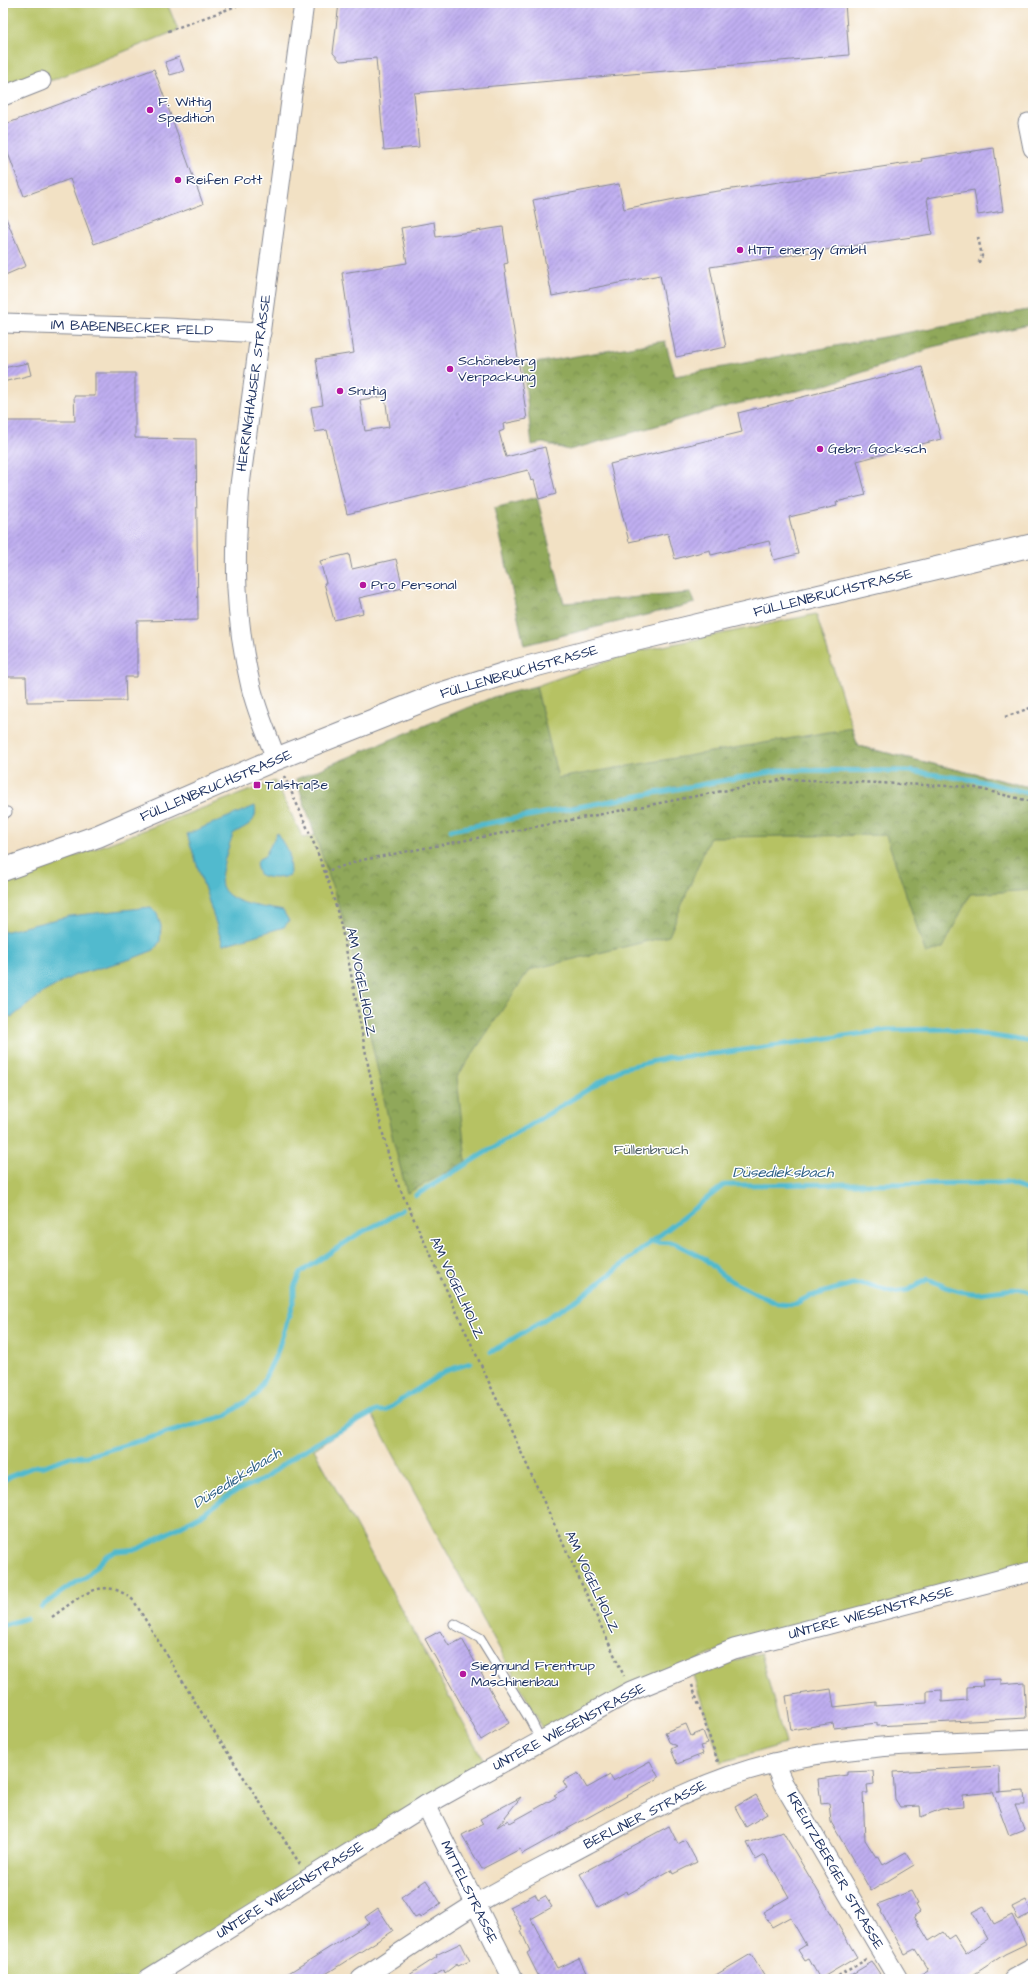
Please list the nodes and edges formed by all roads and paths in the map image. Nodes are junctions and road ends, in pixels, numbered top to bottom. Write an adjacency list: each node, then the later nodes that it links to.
1 (245, 3): 3 (path)
2 (304, 3): 11 (street, HERRINGHAUSER STRASSE)
3 (168, 31)
4 (41, 81): 5 (street)
5 (3, 96)
6 (1028, 123): 7 (street)
7 (1033, 148)
8 (978, 237): 9 (path)
9 (978, 264)
10 (3, 323): 11 (street, IM BABENBECKER FELD)
11 (261, 333): 15 (street, HERRINGHAUSER STRASSE)
12 (1033, 545): 15 (street, FÜLLENBRUCHSTRASSE)
13 (1033, 707): 14 (path)
14 (1005, 717)
15 (276, 759): 17 (street, FÜLLENBRUCHSTRASSE); 18 (path, AM VOGELHOLZ)
16 (1033, 802): 18 (path)
17 (3, 870)
18 (324, 872): 23 (path, AM VOGELHOLZ)
19 (1033, 1571): 22 (street, UNTERE WIESENSTRASSE)
20 (52, 1617): 29 (path)
21 (454, 1624): 25 (lane)
22 (686, 1668): 23 (street, UNTERE WIESENSTRASSE); 27 (path)
23 (631, 1691): 25 (street, UNTERE WIESENSTRASSE)
24 (1033, 1739): 26 (street, BERLINER STRASSE)
25 (541, 1741): 28 (street, UNTERE WIESENSTRASSE)
26 (774, 1763): 27 (street, BERLINER STRASSE); 31 (street, KREUTZBERGER STRASSE)
27 (724, 1777): 30 (street, BERLINER STRASSE)
28 (426, 1805): 29 (street, UNTERE WIESENSTRASSE); 30 (street, MITTELSTRASSE)
29 (309, 1878): 33 (street, UNTERE WIESENSTRASSE)
30 (475, 1905): 34 (street, BERLINER STRASSE); 35 (street, MITTELSTRASSE)
31 (881, 1950): 36 (path); 37 (street, KREUTZBERGER STRASSE)
32 (1033, 1968): 38 (street)
33 (148, 1979)
34 (361, 1979)
35 (513, 1979)
36 (833, 1979)
37 (898, 1979)
38 (1013, 1979)

